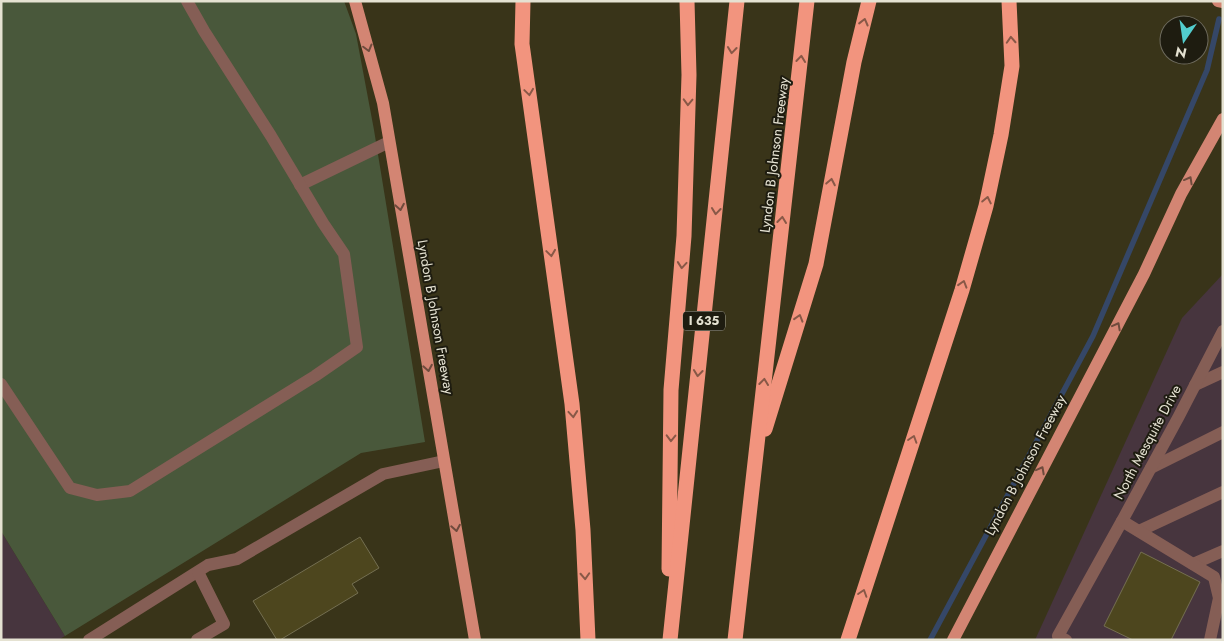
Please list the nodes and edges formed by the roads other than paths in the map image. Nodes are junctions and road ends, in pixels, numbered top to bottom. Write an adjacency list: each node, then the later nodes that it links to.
1 (187, 1): 13 (street)
2 (355, 1): 12 (main road, Lyndon B Johnson Freeway, one-way to 12)
3 (523, 1): 33 (highway, one-way to 33)
4 (687, 1): 34 (highway, one-way to 34)
5 (738, 1): 34 (highway, I 635, one-way to 34)
6 (807, 1): 20 (highway, Lyndon B Johnson Freeway, one-way to 6)
7 (869, 1): 20 (highway, one-way to 7)
8 (1009, 1): 36 (highway, one-way to 8)
9 (1218, 1): 10 (main road)
10 (1223, 2)
11 (1223, 119): 37 (main road, Lyndon B Johnson Freeway, one-way to 11)
12 (389, 142): 13 (street); 19 (main road, Lyndon B Johnson Freeway, one-way to 19)
13 (300, 185): 16 (street)
14 (1223, 331): 17 (street, North Mesquite Drive)
15 (1223, 372): 17 (street)
16 (1, 384)
17 (1195, 385): 21 (street, North Mesquite Drive)
18 (1223, 432): 21 (street)
19 (444, 461): 27 (street); 32 (main road, Lyndon B Johnson Freeway, one-way to 32)
20 (754, 465): 35 (highway, Lyndon B Johnson Freeway)
21 (1151, 468): 23 (street, North Mesquite Drive)
22 (1223, 492): 24 (street)
23 (1122, 521): 24 (street, North Mesquite Drive); 30 (street)
24 (1139, 531): 26 (street, North Mesquite Drive)
25 (1223, 551): 26 (street)
26 (1194, 564): 28 (street, North Mesquite Drive)
27 (198, 572): 29 (street); 31 (street)
28 (1220, 618): 38 (street, North Mesquite Drive)
29 (92, 639)
30 (1062, 639)
31 (197, 640)
32 (475, 640)
33 (588, 640)
34 (669, 640)
35 (735, 640)
36 (848, 640)
37 (953, 640)
38 (1210, 640)

